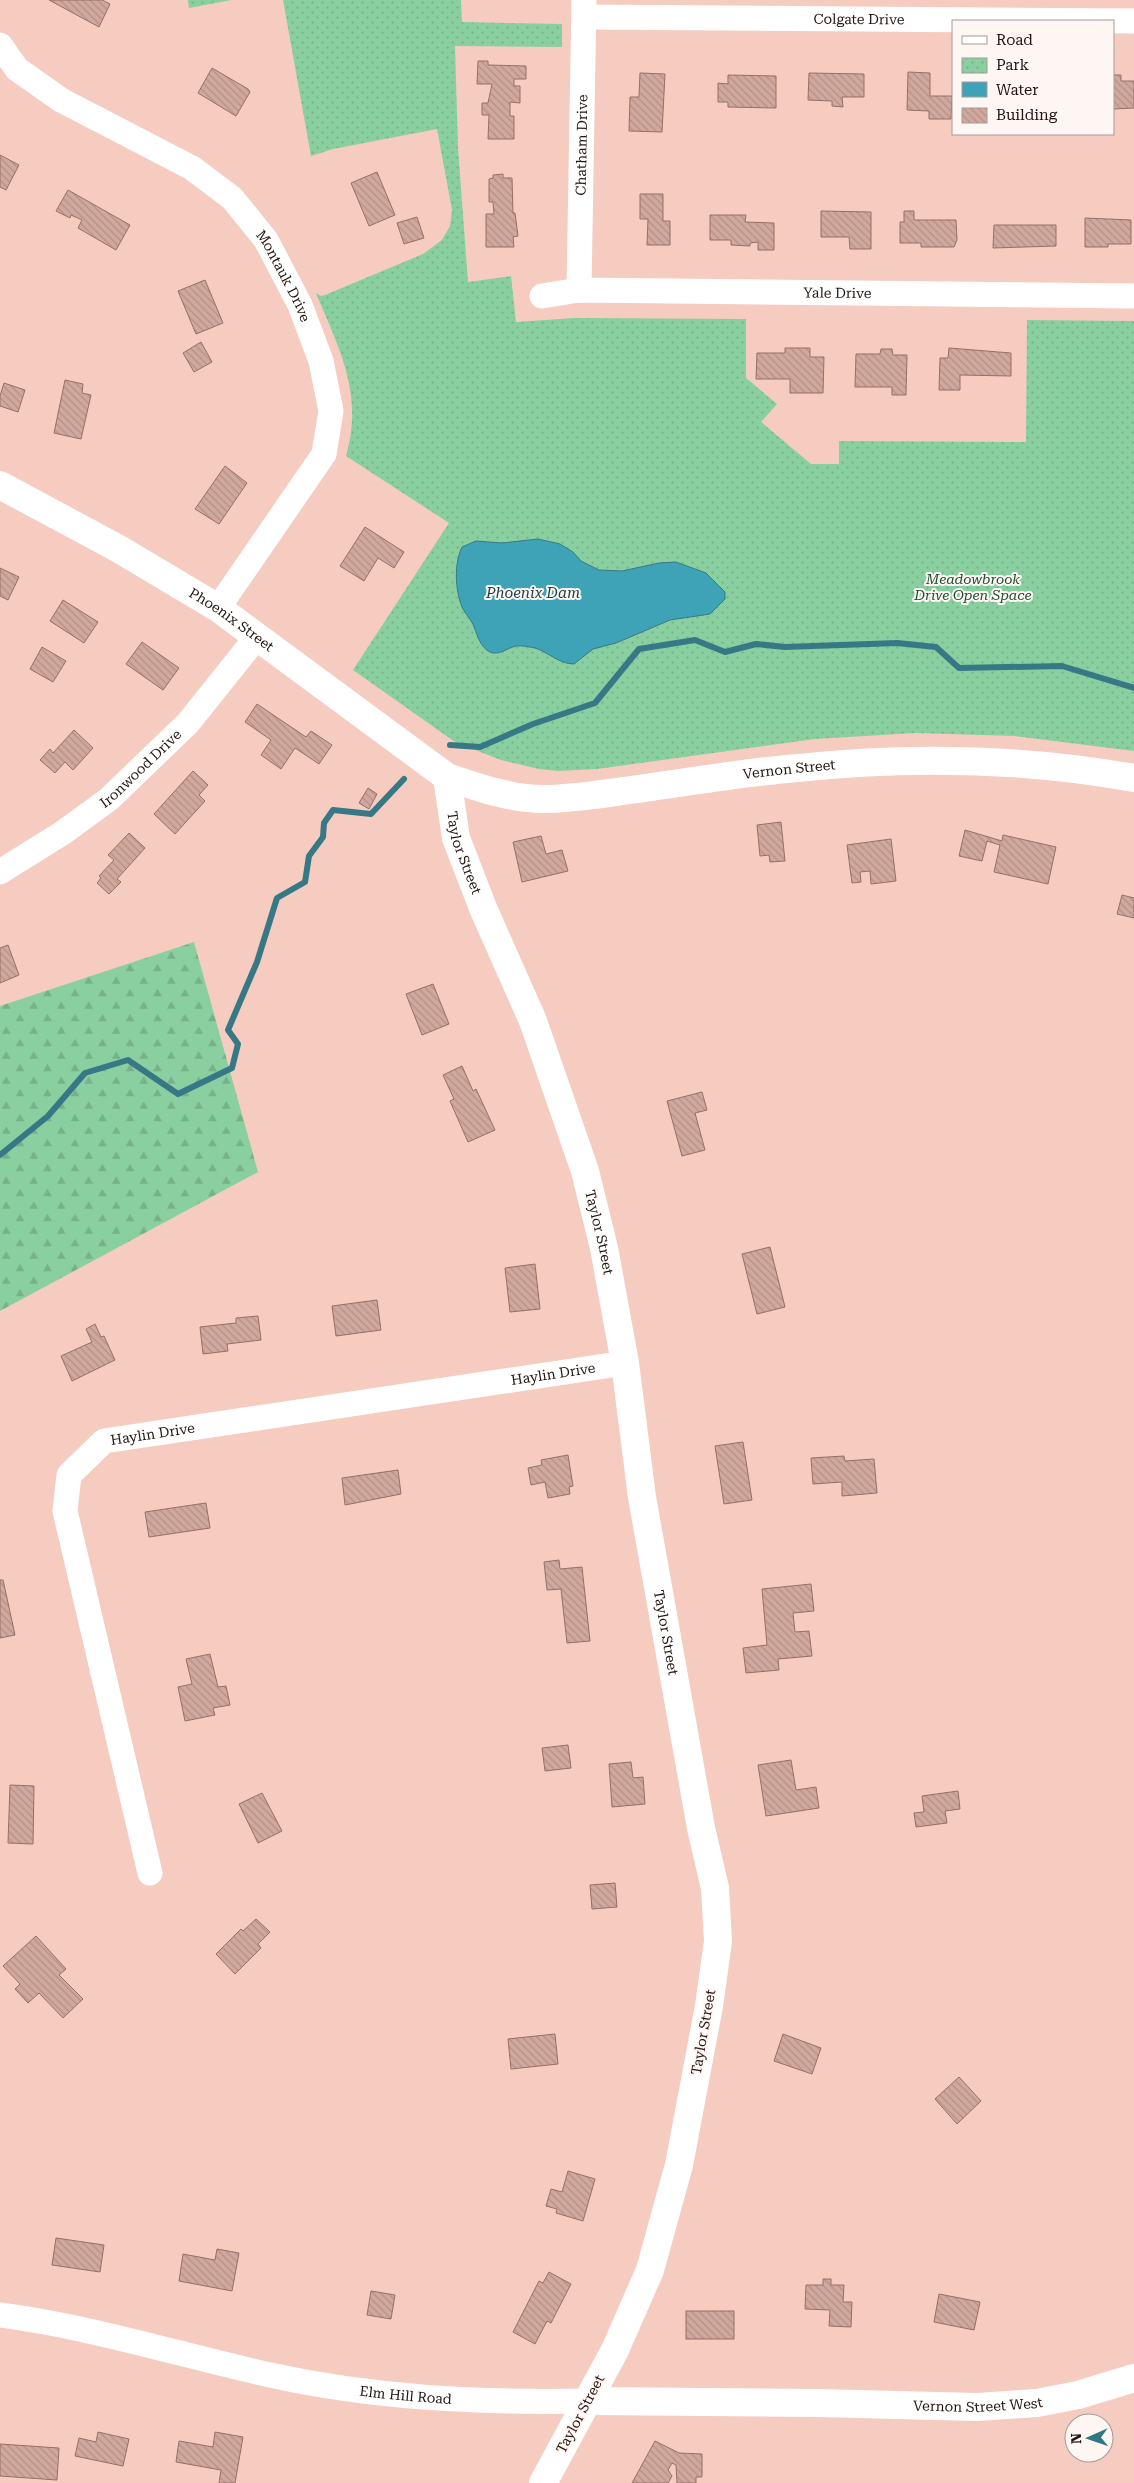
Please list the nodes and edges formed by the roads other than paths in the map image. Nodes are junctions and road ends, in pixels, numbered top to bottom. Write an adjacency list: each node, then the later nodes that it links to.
1 (584, 8): 2 (street, Colgate Drive); 6 (street, Chatham Drive)
2 (1092, 20)
3 (1114, 21): 4 (street, Colgate Drive)
4 (1134, 21)
5 (0, 45): 10 (street, Montauk Drive)
6 (579, 290): 7 (street, Yale Drive); 8 (street, Yale Drive)
7 (542, 296)
8 (1134, 296)
9 (0, 485): 10 (street, Phoenix Street)
10 (218, 608): 11 (street, Phoenix Street)
11 (256, 638): 12 (street, Phoenix Street); 14 (street, Ironwood Drive)
12 (447, 777): 13 (street, Vernon Street); 15 (street, Taylor Street)
13 (1134, 778)
14 (0, 872)
15 (625, 1364): 16 (street, Haylin Drive); 19 (street, Taylor Street)
16 (150, 1873)
17 (0, 2315): 19 (street, Elm Hill Road)
18 (1134, 2378): 20 (street, Vernon Street West)
19 (587, 2401): 20 (street, Elm Hill Road); 21 (street, Taylor Street)
20 (818, 2403)
21 (543, 2483)

